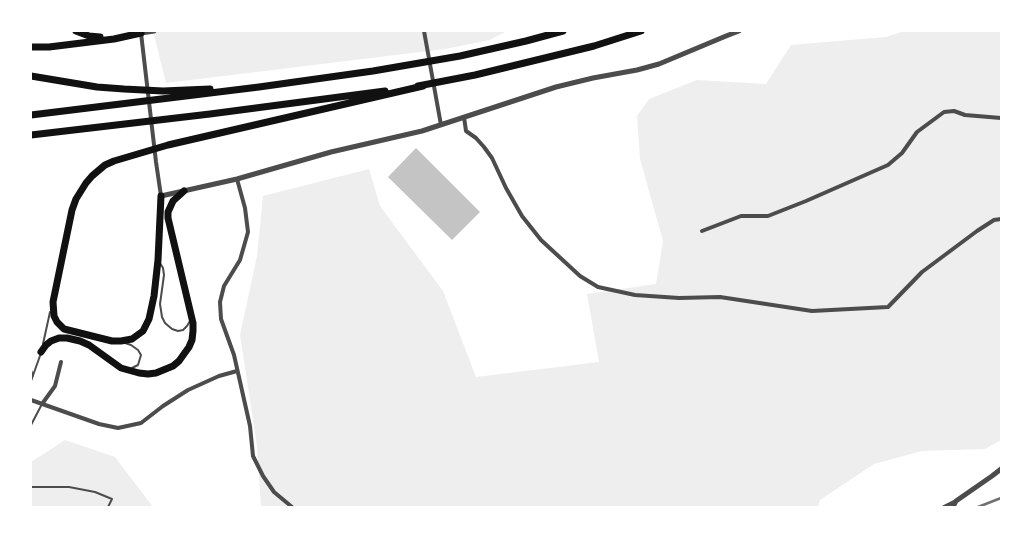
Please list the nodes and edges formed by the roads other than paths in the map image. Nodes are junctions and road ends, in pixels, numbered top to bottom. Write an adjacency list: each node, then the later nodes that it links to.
1 (76, 31): 7 (highway)
2 (154, 31): 7 (street)
3 (424, 31): 17 (street)
4 (563, 31): 13 (highway)
5 (641, 31): 12 (highway)
6 (739, 31): 15 (street)
7 (141, 32): 10 (highway); 21 (street)
8 (31, 43): 10 (lane)
9 (31, 47): 10 (highway)
10 (40, 48)
11 (31, 76): 13 (highway)
12 (423, 86): 18 (highway); 25 (highway)
13 (259, 87): 14 (highway)
14 (31, 115)
15 (464, 117): 17 (street); 22 (street)
16 (1001, 118): 23 (street)
17 (441, 125): 19 (street)
18 (31, 135)
19 (237, 179): 20 (street); 32 (street)
20 (184, 191): 21 (street); 26 (highway)
21 (161, 196): 24 (highway)
22 (1001, 219)
23 (702, 231)
24 (158, 260): 26 (lane); 27 (highway)
25 (53, 302): 27 (highway); 28 (lane)
26 (191, 316): 30 (highway)
27 (121, 341): 30 (lane)
28 (41, 352): 30 (highway); 33 (lane)
29 (61, 362): 35 (street)
30 (122, 368)
31 (31, 370): 33 (lane)
32 (237, 371): 35 (street); 41 (street)
33 (31, 381)
34 (31, 400): 35 (street)
35 (42, 404): 36 (lane)
36 (31, 425)
37 (1001, 469): 39 (street)
38 (31, 487): 40 (lane)
39 (954, 504): 42 (street)
40 (108, 507)
41 (292, 507)
42 (944, 507)

